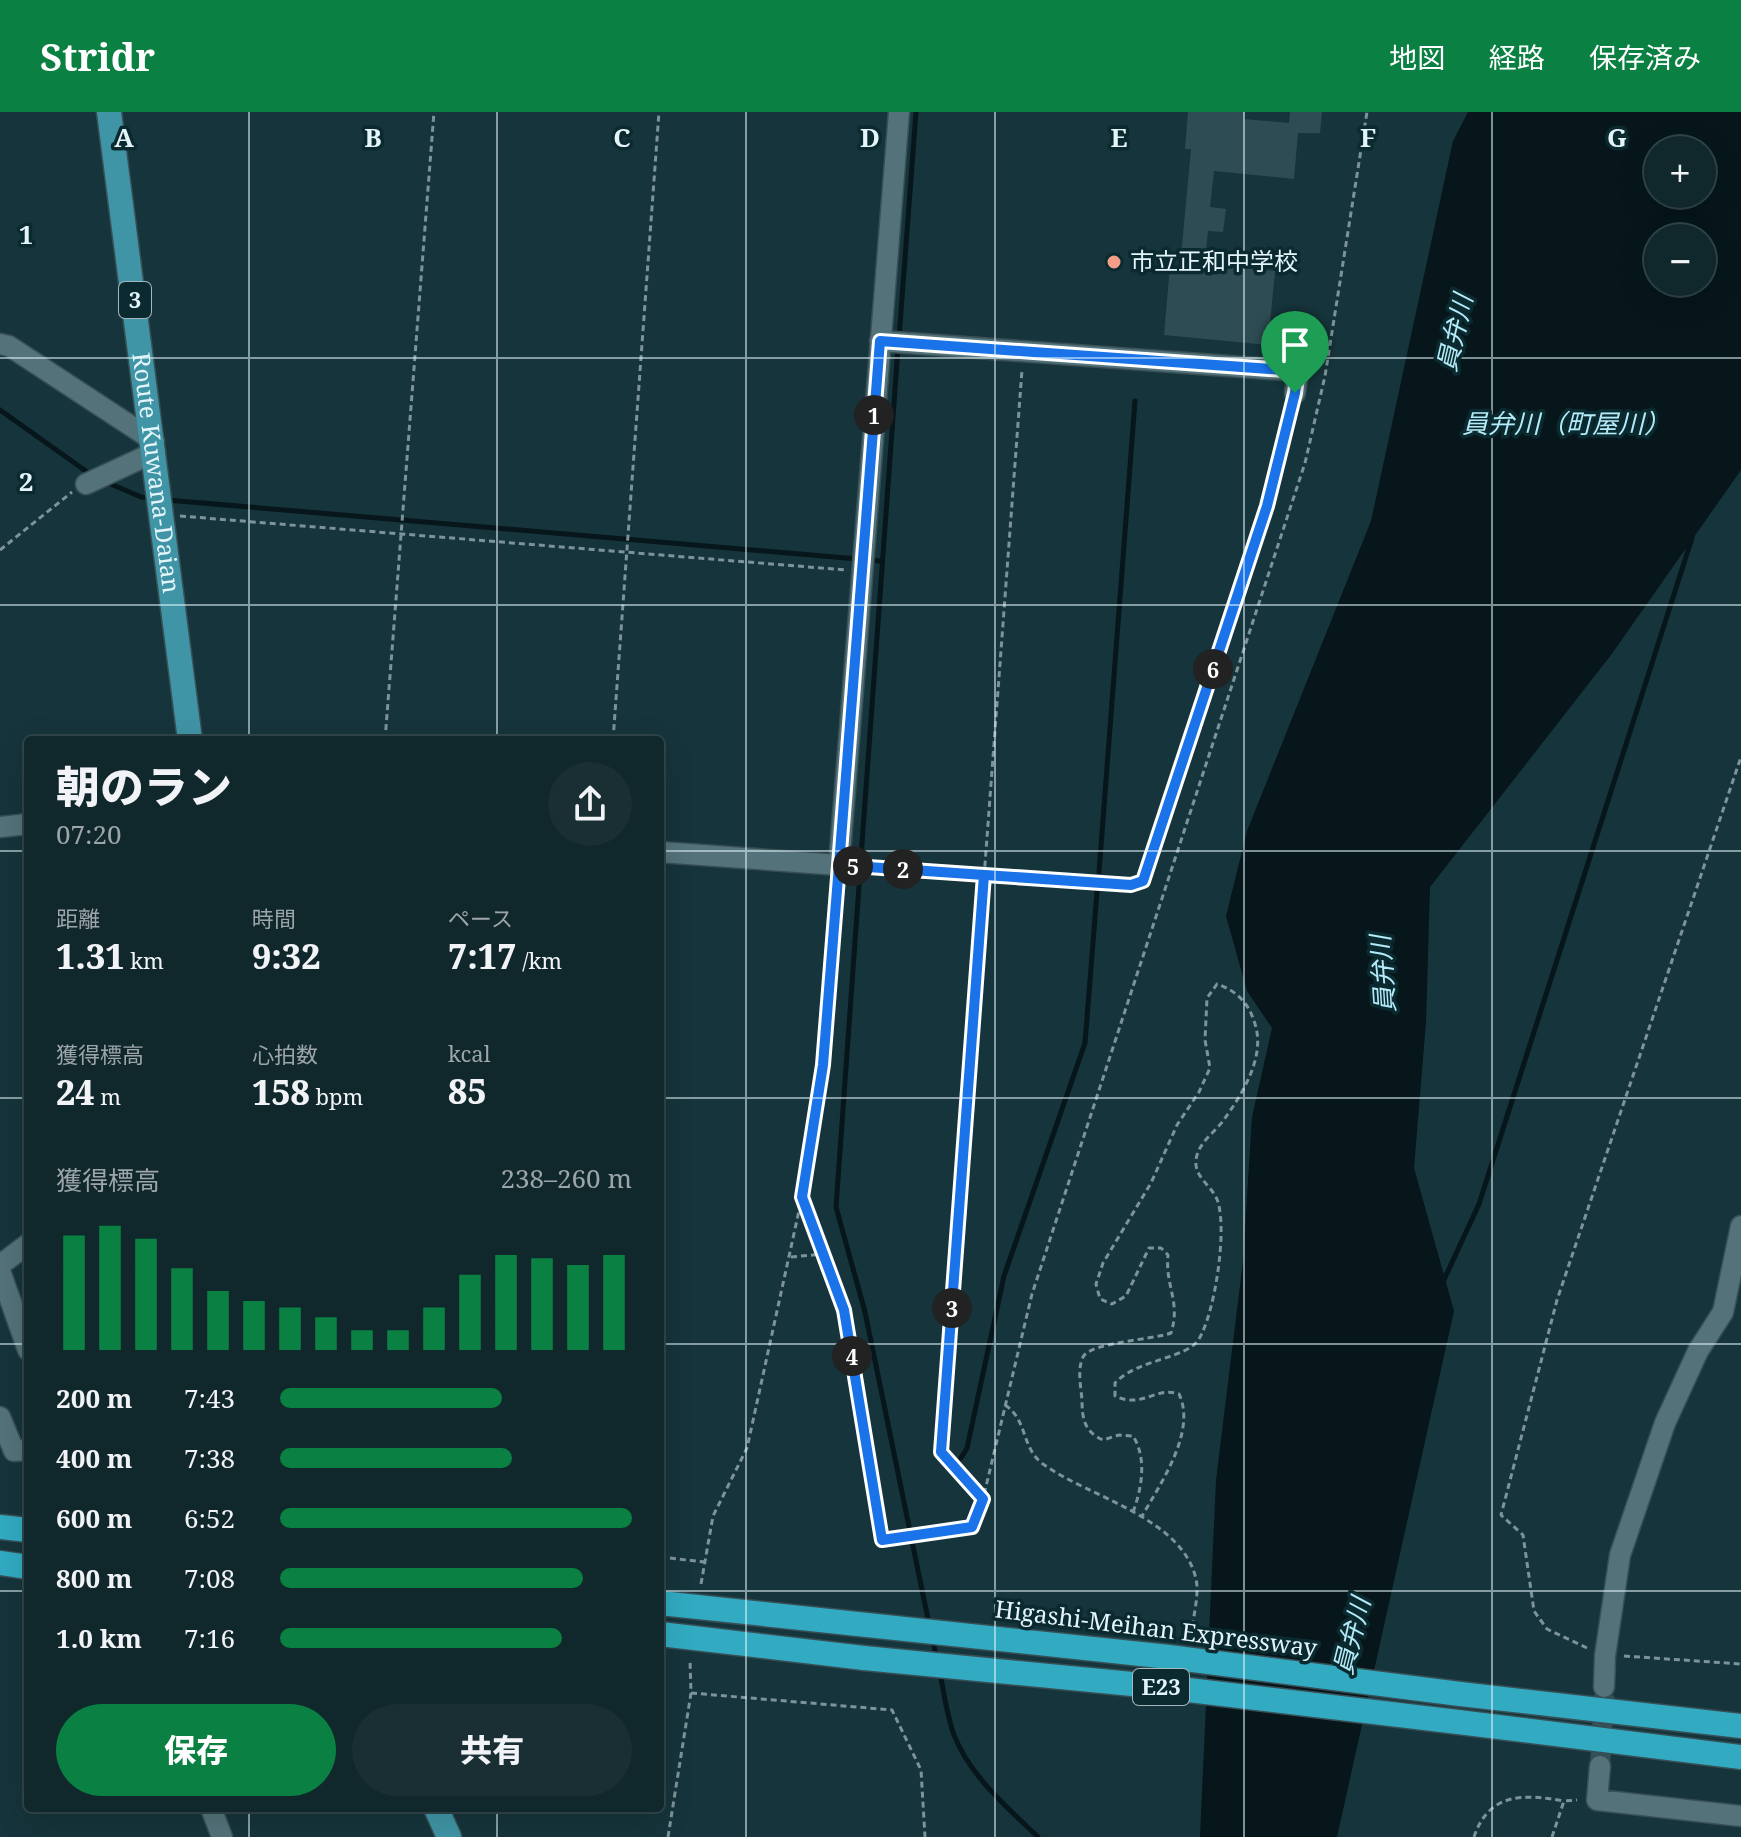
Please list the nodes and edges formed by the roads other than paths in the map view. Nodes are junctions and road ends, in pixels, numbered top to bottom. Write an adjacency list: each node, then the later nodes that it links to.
1 (109, 112): 6 (main road, Route Kuwana-Daian / 3)
2 (899, 112): 3 (street)
3 (893, 342): 5 (street); 11 (street)
4 (0, 344): 6 (street)
5 (1295, 393)
6 (155, 446): 7 (street); 8 (main road, Route Kuwana-Daian / 3)
7 (86, 484)
8 (190, 736)
9 (24, 824): 10 (street)
10 (0, 827)
11 (664, 852)
12 (1741, 1226): 24 (street)
13 (24, 1247): 14 (street)
14 (0, 1268): 15 (street)
15 (24, 1338)
16 (0, 1417): 17 (street)
17 (14, 1451)
18 (0, 1527): 19 (highway)
19 (24, 1530)
20 (0, 1563): 21 (highway)
21 (24, 1566)
22 (664, 1603): 25 (highway, Higashi-Meihan Expressway / E23, bridge)
23 (664, 1634): 26 (highway, E23, bridge)
24 (1604, 1687)
25 (1741, 1726)
26 (1741, 1757)
27 (1600, 1766): 30 (street)
28 (213, 1812): 31 (street)
29 (438, 1812): 32 (main road)
30 (1741, 1816)
31 (222, 1837)
32 (449, 1837)

